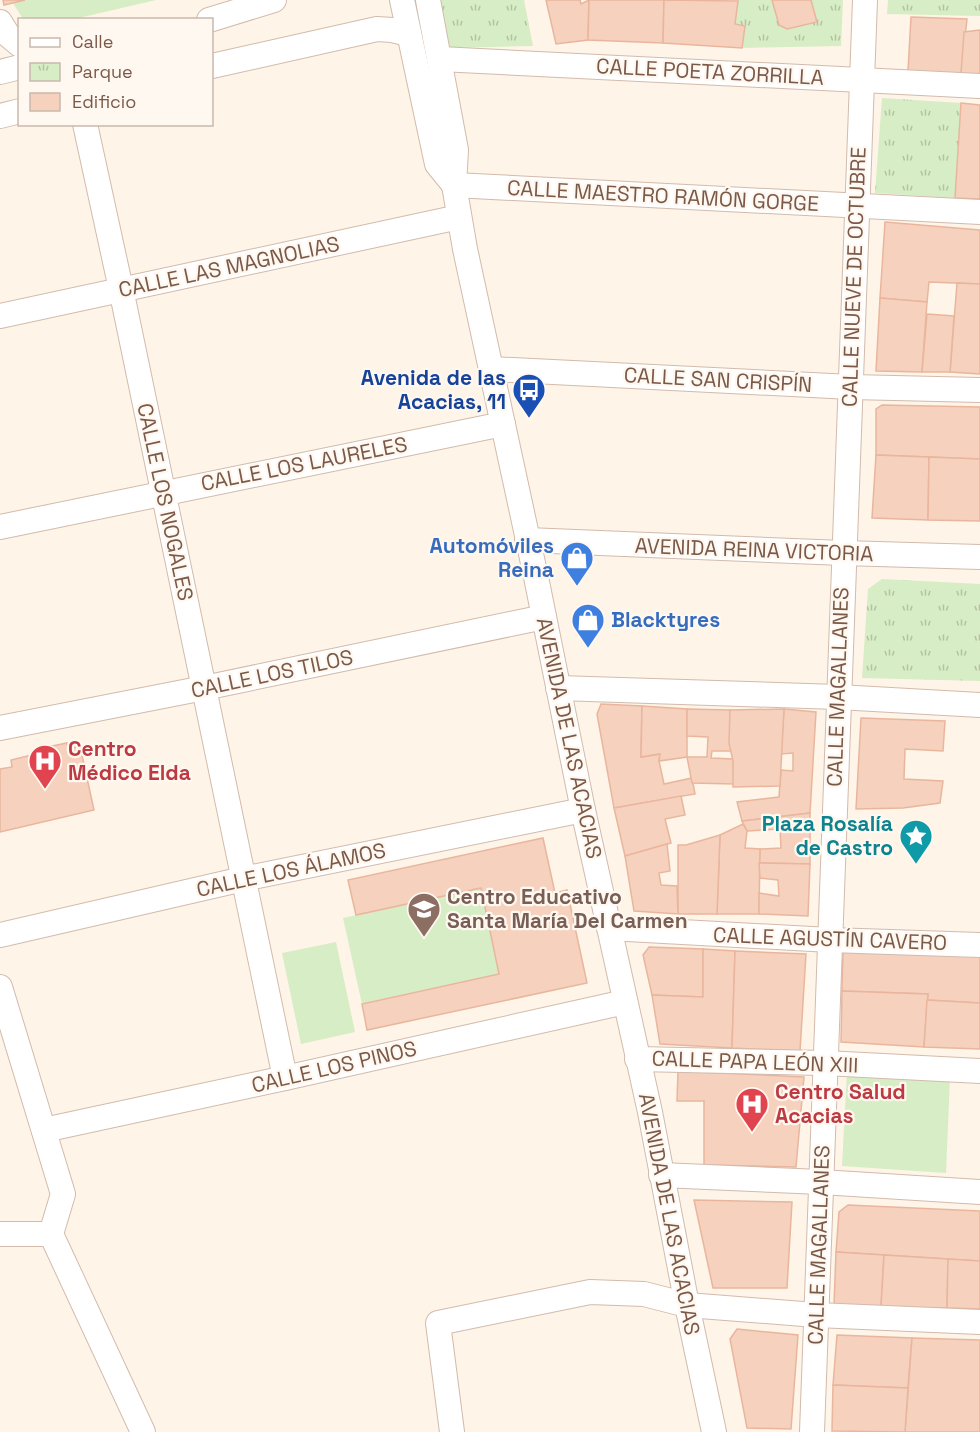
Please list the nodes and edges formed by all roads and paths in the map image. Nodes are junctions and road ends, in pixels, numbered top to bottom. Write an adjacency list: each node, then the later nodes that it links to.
1 (274, 0): 5 (street)
2 (402, 0): 7 (street, AVENIDA DE LAS ACACIAS)
3 (428, 0): 9 (street, AVENIDA DE LAS ACACIAS)
4 (865, 0): 13 (street, CALLE NUEVE DE OCTUBRE)
5 (213, 19)
6 (0, 22): 8 (street)
7 (409, 34): 10 (street); 18 (street, AVENIDA DE LAS ACACIAS)
8 (18, 44)
9 (440, 58): 13 (street, CALLE POETA ZORRILLA); 18 (street, AVENIDA DE LAS ACACIAS)
10 (213, 66)
11 (18, 68): 12 (street)
12 (0, 72)
13 (862, 79): 14 (street, CALLE POETA ZORRILLA); 19 (street, CALLE NUEVE DE OCTUBRE)
14 (980, 86)
15 (18, 112): 16 (street)
16 (0, 116)
17 (85, 126): 22 (street, CALLE LOS NOGALES)
18 (454, 185): 19 (street, CALLE MAESTRO RAMÓN GORGE); 21 (street, AVENIDA DE LAS ACACIAS)
19 (857, 205): 20 (street, CALLE MAESTRO RAMÓN GORGE); 25 (street, CALLE NUEVE DE OCTUBRE)
20 (980, 212)
21 (459, 217): 22 (street, CALLE LAS MAGNOLIAS); 24 (street, AVENIDA DE LAS ACACIAS)
22 (121, 290): 23 (street, CALLE LAS MAGNOLIAS); 28 (street, CALLE LOS NOGALES)
23 (0, 316)
24 (492, 369): 25 (street, CALLE SAN CRISPÍN); 27 (street, AVENIDA DE LAS ACACIAS)
25 (851, 387): 26 (street, CALLE SAN CRISPÍN); 31 (street, CALLE NUEVE DE OCTUBRE)
26 (980, 390)
27 (503, 424): 28 (street, CALLE LOS LAURELES); 30 (street, AVENIDA DE LAS ACACIAS)
28 (163, 492): 29 (street, CALLE LOS LAURELES); 34 (street, CALLE LOS NOGALES)
29 (0, 527)
30 (527, 540): 31 (street, AVENIDA REINA VICTORIA); 33 (street, AVENIDA DE LAS ACACIAS)
31 (843, 554): 32 (street, AVENIDA REINA VICTORIA); 36 (street, CALLE MAGALLANES)
32 (980, 557)
33 (544, 617): 34 (street, CALLE LOS TILOS); 35 (street, AVENIDA DE LAS ACACIAS)
34 (204, 688): 38 (street, CALLE LOS TILOS); 40 (street, CALLE LOS NOGALES)
35 (558, 688): 36 (street); 39 (street, AVENIDA DE LAS ACACIAS)
36 (838, 697): 37 (street); 43 (street, CALLE MAGALLANES)
37 (980, 705)
38 (0, 728)
39 (583, 810): 40 (street, CALLE LOS ÁLAMOS); 41 (street, AVENIDA DE LAS ACACIAS)
40 (243, 879): 42 (street, CALLE LOS ÁLAMOS); 50 (street, CALLE LOS NOGALES)
41 (609, 928): 43 (street, CALLE AGUSTÍN CAVERO); 46 (street, AVENIDA DE LAS ACACIAS)
42 (0, 935)
43 (830, 940): 44 (street, CALLE AGUSTÍN CAVERO); 48 (street, CALLE MAGALLANES)
44 (980, 945)
45 (0, 987): 51 (street)
46 (624, 1002): 47 (street, AVENIDA DE LAS ACACIAS); 50 (street, CALLE LOS PINOS)
47 (637, 1059): 48 (street, CALLE PAPA LEÓN XIII); 52 (street, AVENIDA DE LAS ACACIAS)
48 (825, 1063): 49 (street, CALLE PAPA LEÓN XIII); 53 (street, CALLE MAGALLANES)
49 (980, 1071)
50 (285, 1078): 51 (street, CALLE LOS PINOS)
51 (44, 1130): 56 (street)
52 (661, 1175): 53 (street); 57 (street, AVENIDA DE LAS ACACIAS)
53 (821, 1182): 54 (street); 58 (street, CALLE MAGALLANES)
54 (980, 1192)
55 (0, 1234): 56 (street)
56 (51, 1234): 60 (street)
57 (687, 1305): 58 (street); 61 (street); 62 (street, AVENIDA DE LAS ACACIAS)
58 (816, 1315): 59 (street); 63 (street, CALLE MAGALLANES)
59 (980, 1322)
60 (143, 1432)
61 (452, 1432)
62 (714, 1432)
63 (812, 1432)

